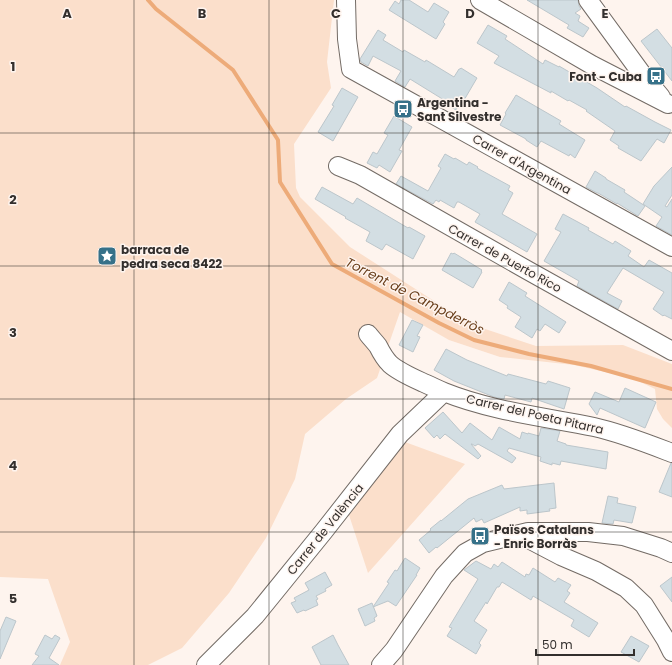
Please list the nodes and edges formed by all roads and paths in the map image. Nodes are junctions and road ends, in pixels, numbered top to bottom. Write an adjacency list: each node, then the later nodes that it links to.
1 (346, 0): 6 (street, Carrer d'Argentina)
2 (480, 0): 4 (street)
3 (588, 0): 4 (street)
4 (670, 106)
5 (338, 166): 8 (street, Carrer de Puerto Rico)
6 (672, 247)
7 (368, 334): 9 (street, Carrer del Poeta Pitarra)
8 (672, 351)
9 (444, 392): 10 (street, Carrer del Poeta Pitarra); 14 (street, Carrer de València)
10 (672, 453)
11 (519, 534): 12 (street); 13 (street); 15 (street)
12 (672, 553)
13 (672, 652)
14 (206, 665)
15 (381, 665)

